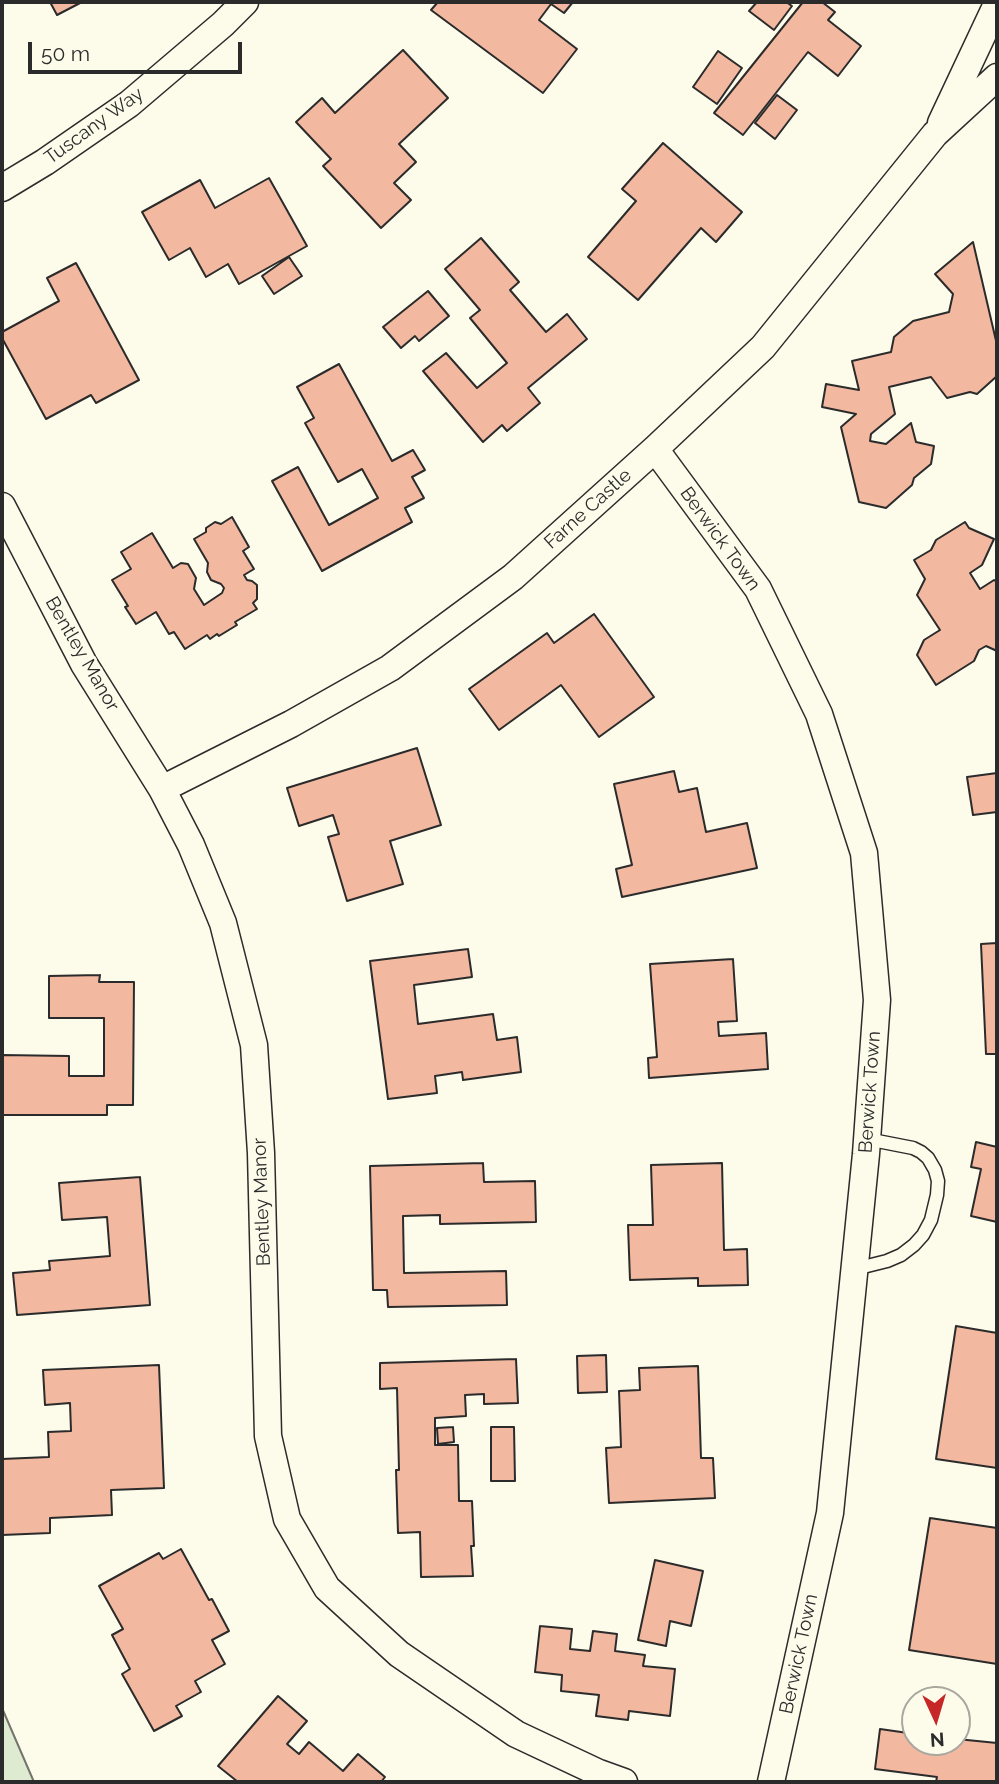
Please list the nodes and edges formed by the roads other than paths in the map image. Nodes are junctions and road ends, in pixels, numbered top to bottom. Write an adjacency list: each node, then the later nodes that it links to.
1 (245, 2): 5 (street, Tuscany Way)
2 (997, 4): 4 (street, Farne Castle)
3 (997, 77): 4 (street, Farne Castle)
4 (935, 134): 6 (street, Farne Castle)
5 (2, 188)
6 (655, 449): 8 (street, Farne Castle); 9 (street, Berwick Town)
7 (2, 506): 8 (street, Bentley Manor)
8 (162, 789): 11 (street, Bentley Manor)
9 (867, 1139): 10 (street, Berwick Town); 10 (lane)
10 (855, 1269): 12 (street, Berwick Town)
11 (624, 1782)
12 (771, 1782)

